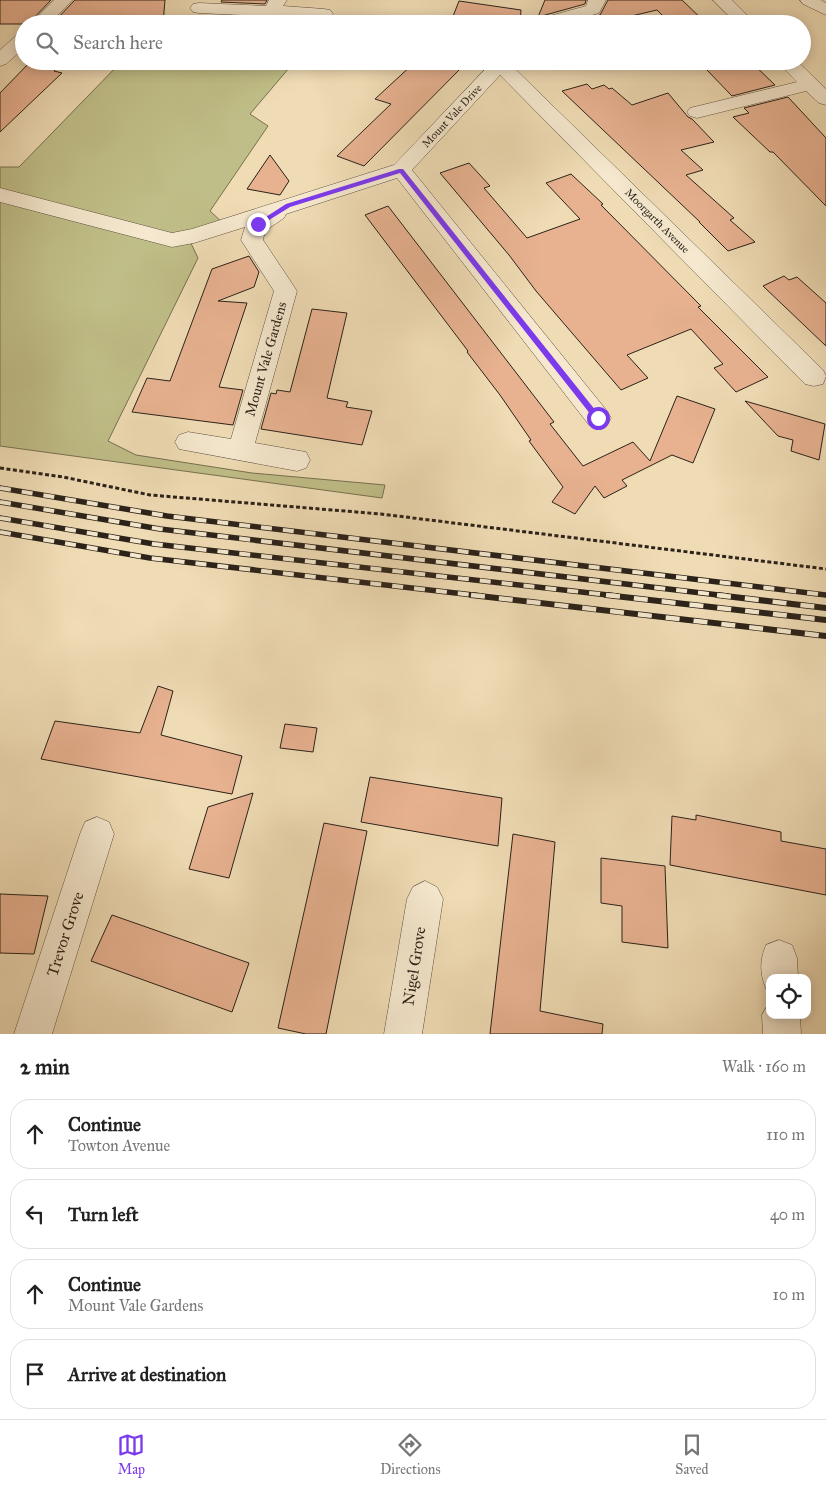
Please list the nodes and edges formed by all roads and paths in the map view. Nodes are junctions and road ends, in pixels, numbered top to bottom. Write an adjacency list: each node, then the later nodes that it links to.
1 (64, 0): 10 (street)
2 (597, 0): 11 (street)
3 (750, 0): 5 (street)
4 (809, 0): 8 (street)
5 (724, 2): 12 (street)
6 (274, 6): 7 (street); 9 (street)
7 (199, 8)
8 (826, 10)
9 (324, 14)
10 (48, 15)
11 (572, 15)
12 (738, 15)
13 (15, 46): 14 (street)
14 (0, 60)
15 (495, 70): 21 (street, Mount Vale Drive)
16 (509, 70): 24 (street, Moorgarth Avenue)
17 (795, 70): 18 (street)
18 (810, 84): 19 (street); 20 (street)
19 (826, 99)
20 (698, 112)
21 (401, 170): 23 (street); 25 (street)
22 (0, 195): 23 (street)
23 (288, 206): 27 (street, Mount Vale Gardens)
24 (814, 377)
25 (598, 418)
26 (188, 442): 27 (street)
27 (240, 450): 28 (street)
28 (297, 460)
29 (0, 468): 30 (path)
30 (826, 569)
31 (97, 834): 34 (street, Trevor Grove)
32 (425, 898): 35 (street, Nigel Grove)
33 (781, 1019): 36 (street)
34 (33, 1034)
35 (403, 1034)
36 (782, 1034)

